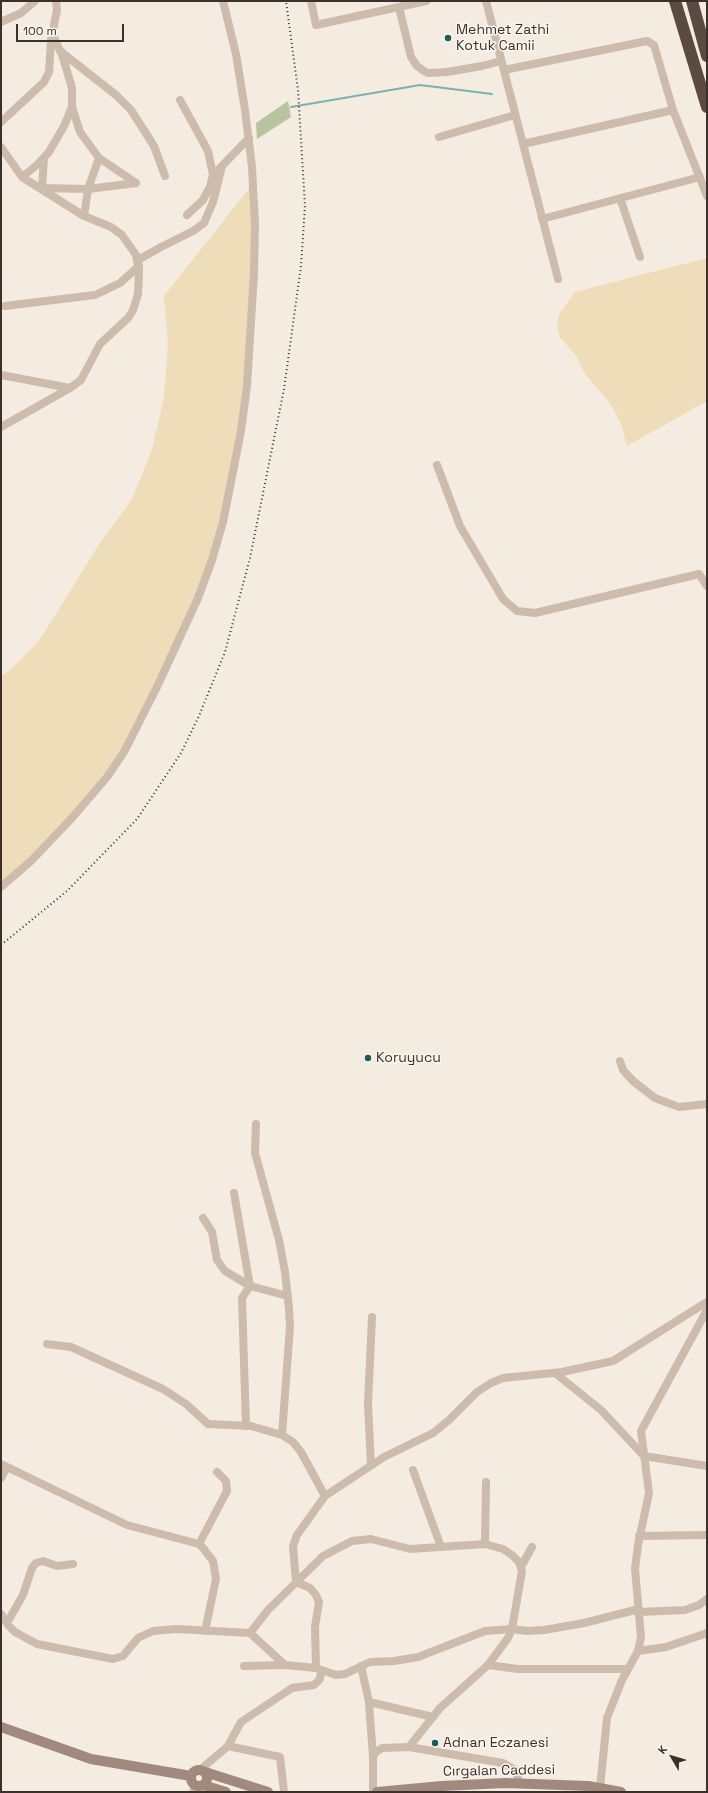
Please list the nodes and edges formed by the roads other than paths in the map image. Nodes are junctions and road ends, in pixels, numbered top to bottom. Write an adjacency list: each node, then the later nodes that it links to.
1 (35, 1): 10 (street)
2 (56, 1): 11 (street)
3 (223, 1): 23 (street)
4 (312, 1): 9 (street)
5 (426, 1): 9 (street)
6 (486, 1): 14 (street)
7 (675, 1): 18 (highway)
8 (692, 1): 13 (highway)
9 (399, 7): 14 (street)
10 (1, 22)
11 (52, 32): 12 (street); 21 (street)
12 (60, 51): 17 (street); 30 (street)
13 (707, 56)
14 (501, 61): 15 (street)
15 (504, 70): 19 (street); 20 (street)
16 (180, 100): 29 (street)
17 (72, 107): 26 (street); 27 (street)
18 (707, 107)
19 (673, 110): 24 (street); 32 (street)
20 (515, 115): 22 (street); 24 (street)
21 (1, 122)
22 (440, 137)
23 (249, 138): 28 (street); 49 (street)
24 (523, 144): 39 (street)
25 (1, 148): 31 (street)
26 (44, 158): 31 (street); 33 (street)
27 (99, 158): 34 (street); 34 (street)
28 (222, 166): 29 (street); 41 (street)
29 (213, 175): 37 (street)
30 (165, 176)
31 (22, 177): 33 (street)
32 (700, 177): 35 (street); 36 (street)
33 (42, 188): 34 (street); 38 (street)
34 (88, 189): 38 (street)
35 (707, 196)
36 (620, 198): 39 (street); 40 (street)
37 (187, 215)
38 (84, 216): 41 (street)
39 (542, 219): 42 (street)
40 (640, 257)
41 (139, 263): 43 (street); 45 (street)
42 (558, 279)
43 (5, 306)
44 (1, 375): 45 (street)
45 (70, 388): 46 (street)
46 (1, 427)
47 (437, 465): 48 (street)
48 (707, 586)
49 (1, 887)
50 (620, 1061): 51 (street)
51 (707, 1104)
52 (256, 1124): 56 (street)
53 (234, 1193): 55 (street)
54 (203, 1218): 55 (street)
55 (250, 1286): 56 (street); 62 (street)
56 (288, 1296): 63 (street)
57 (707, 1302): 61 (street)
58 (707, 1310): 64 (street)
59 (372, 1317): 66 (street)
60 (47, 1344): 62 (street)
61 (556, 1373): 64 (street); 66 (street)
62 (246, 1426): 63 (street)
63 (282, 1435): 72 (street)
64 (644, 1456): 67 (street); 74 (street)
65 (4, 1465): 70 (street); 75 (street)
66 (371, 1465): 72 (street)
67 (707, 1466)
68 (413, 1470): 77 (street)
69 (217, 1472): 75 (street)
70 (1, 1478)
71 (486, 1482): 76 (street)
72 (325, 1496): 81 (street)
73 (707, 1535): 74 (street)
74 (640, 1536): 83 (street)
75 (199, 1544): 87 (street)
76 (485, 1544): 77 (street); 80 (street)
77 (441, 1547): 81 (street)
78 (532, 1547): 80 (street)
79 (73, 1564): 85 (street)
80 (521, 1567): 86 (street)
81 (296, 1582): 88 (street); 96 (street)
82 (707, 1599): 83 (street)
83 (639, 1611): 86 (street); 90 (street)
84 (1, 1614): 85 (street)
85 (6, 1623): 87 (street)
86 (512, 1628): 92 (street); 94 (street)
87 (205, 1631): 88 (street)
88 (250, 1633): 91 (street)
89 (707, 1633): 90 (street)
90 (638, 1652): 95 (street)
91 (284, 1665): 93 (street); 96 (street)
92 (488, 1665): 95 (street); 98 (street)
93 (244, 1666)
94 (361, 1666): 96 (street); 97 (street)
95 (628, 1669): 107 (street)
96 (318, 1670): 100 (street)
97 (369, 1702): 98 (street); 102 (street)
98 (433, 1717): 101 (street)
99 (1, 1727): 104 (street)
100 (228, 1746): 103 (street); 110 (street)
101 (409, 1747): 102 (street); 105 (street)
102 (373, 1757): 111 (street)
103 (202, 1771): 104 (street); 104 (street); 109 (street)
104 (195, 1784): 108 (street)
105 (520, 1784): 106 (street, Cırgalan Caddesi); 107 (street, Cırgalan Caddesi)
106 (476, 1788): 112 (street, Cırgalan Caddesi)
107 (600, 1788): 113 (street, Cırgalan Caddesi)
108 (226, 1792)
109 (268, 1792)
110 (284, 1792)
111 (373, 1792)
112 (377, 1792)
113 (621, 1792)

